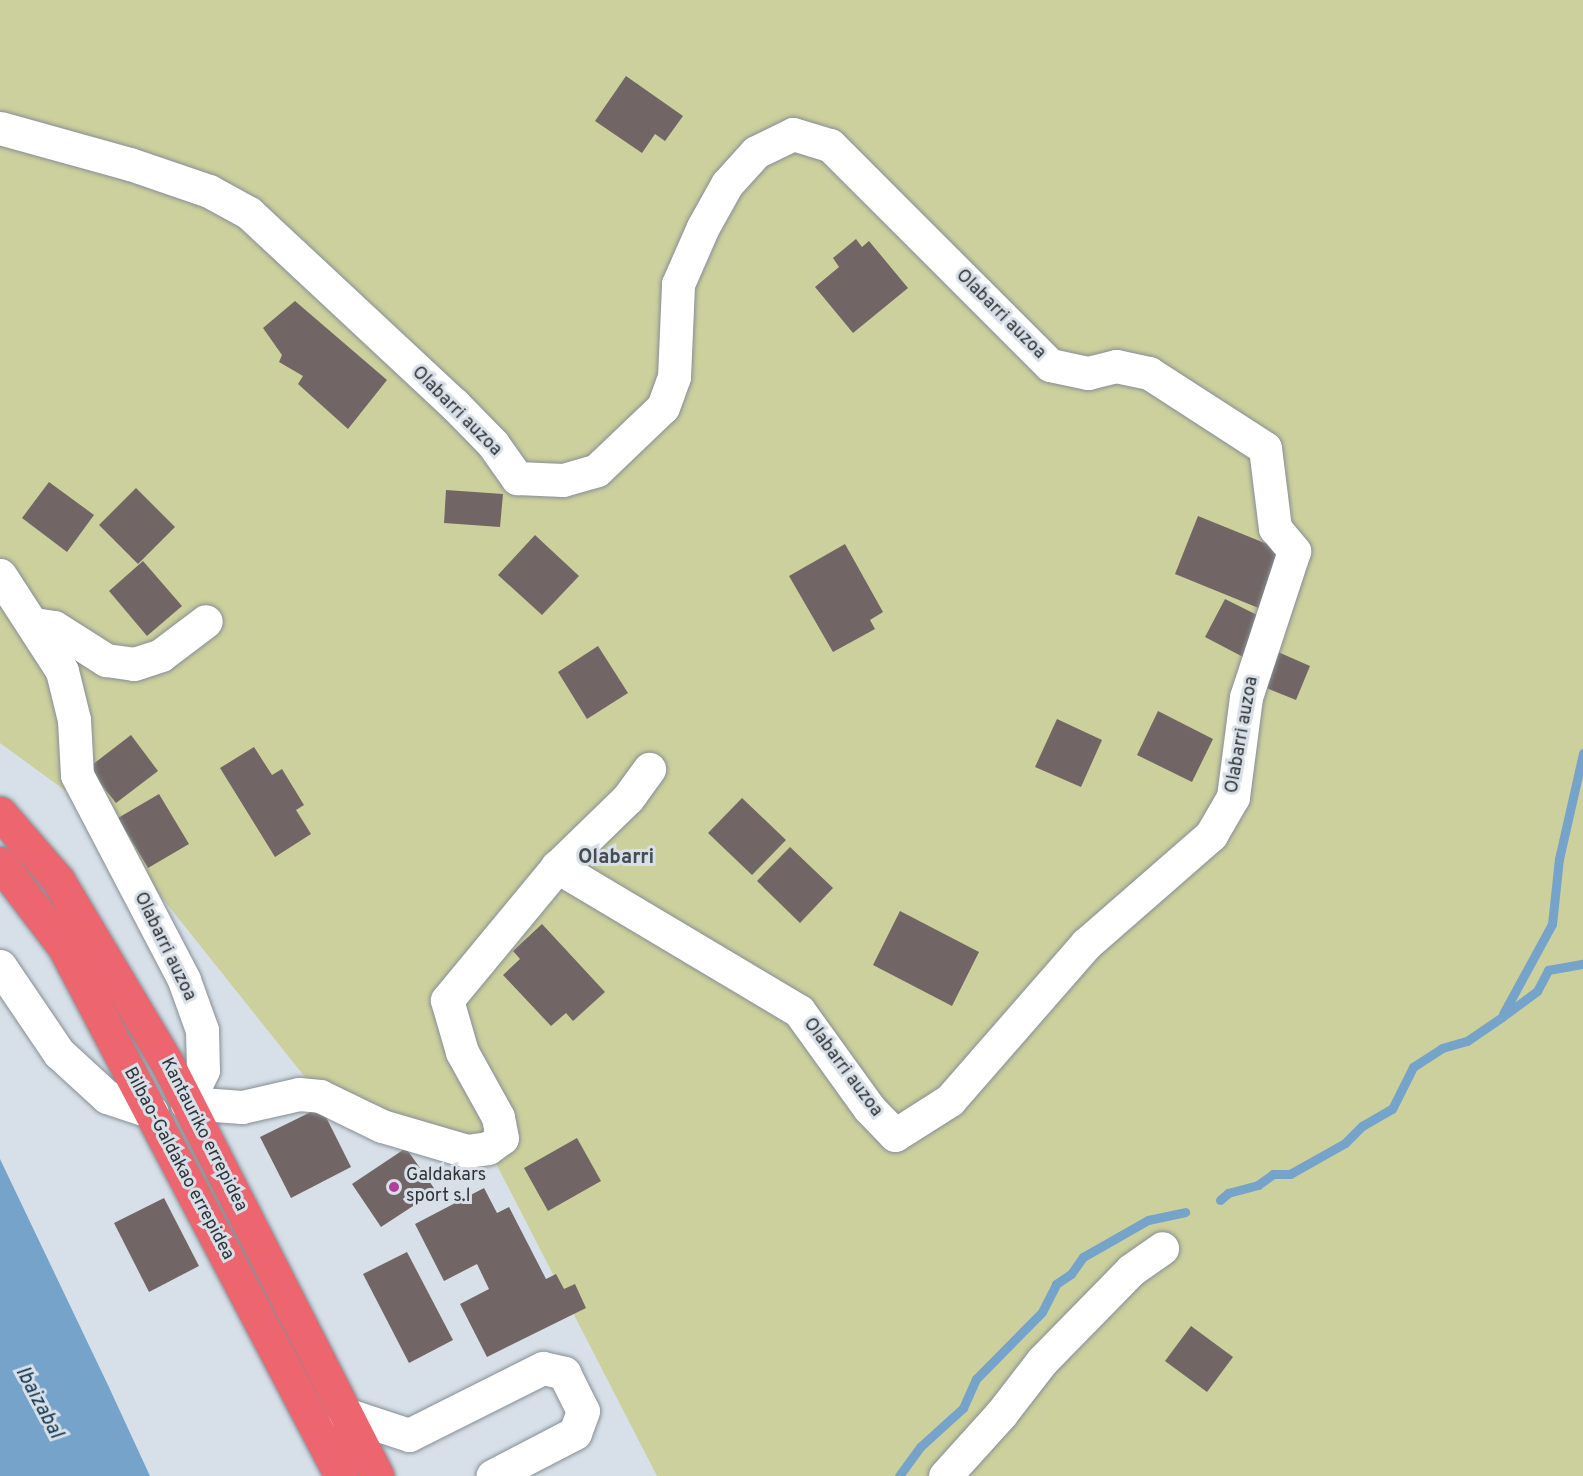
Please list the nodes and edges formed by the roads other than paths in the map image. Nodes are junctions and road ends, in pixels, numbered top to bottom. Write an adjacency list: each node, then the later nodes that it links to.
1 (0, 128): 8 (lane, Olabarri auzoa)
2 (0, 575): 4 (lane, Olabarri auzoa)
3 (206, 621): 4 (lane)
4 (34, 624): 10 (lane, Olabarri auzoa)
5 (649, 769): 8 (lane)
6 (0, 813): 10 (highway, Kantauriko errepidea)
7 (0, 863): 11 (highway, Bilbao-Galdakao errepidea)
8 (557, 867): 10 (lane)
9 (0, 966): 11 (lane)
10 (187, 1103): 13 (highway, Kantauriko errepidea)
11 (152, 1112): 14 (highway, Bilbao-Galdakao errepidea)
12 (1162, 1248): 17 (lane)
13 (345, 1414): 15 (highway, Kantauriko errepidea); 16 (lane)
14 (341, 1476)
15 (377, 1476)
16 (492, 1476)
17 (945, 1476)

